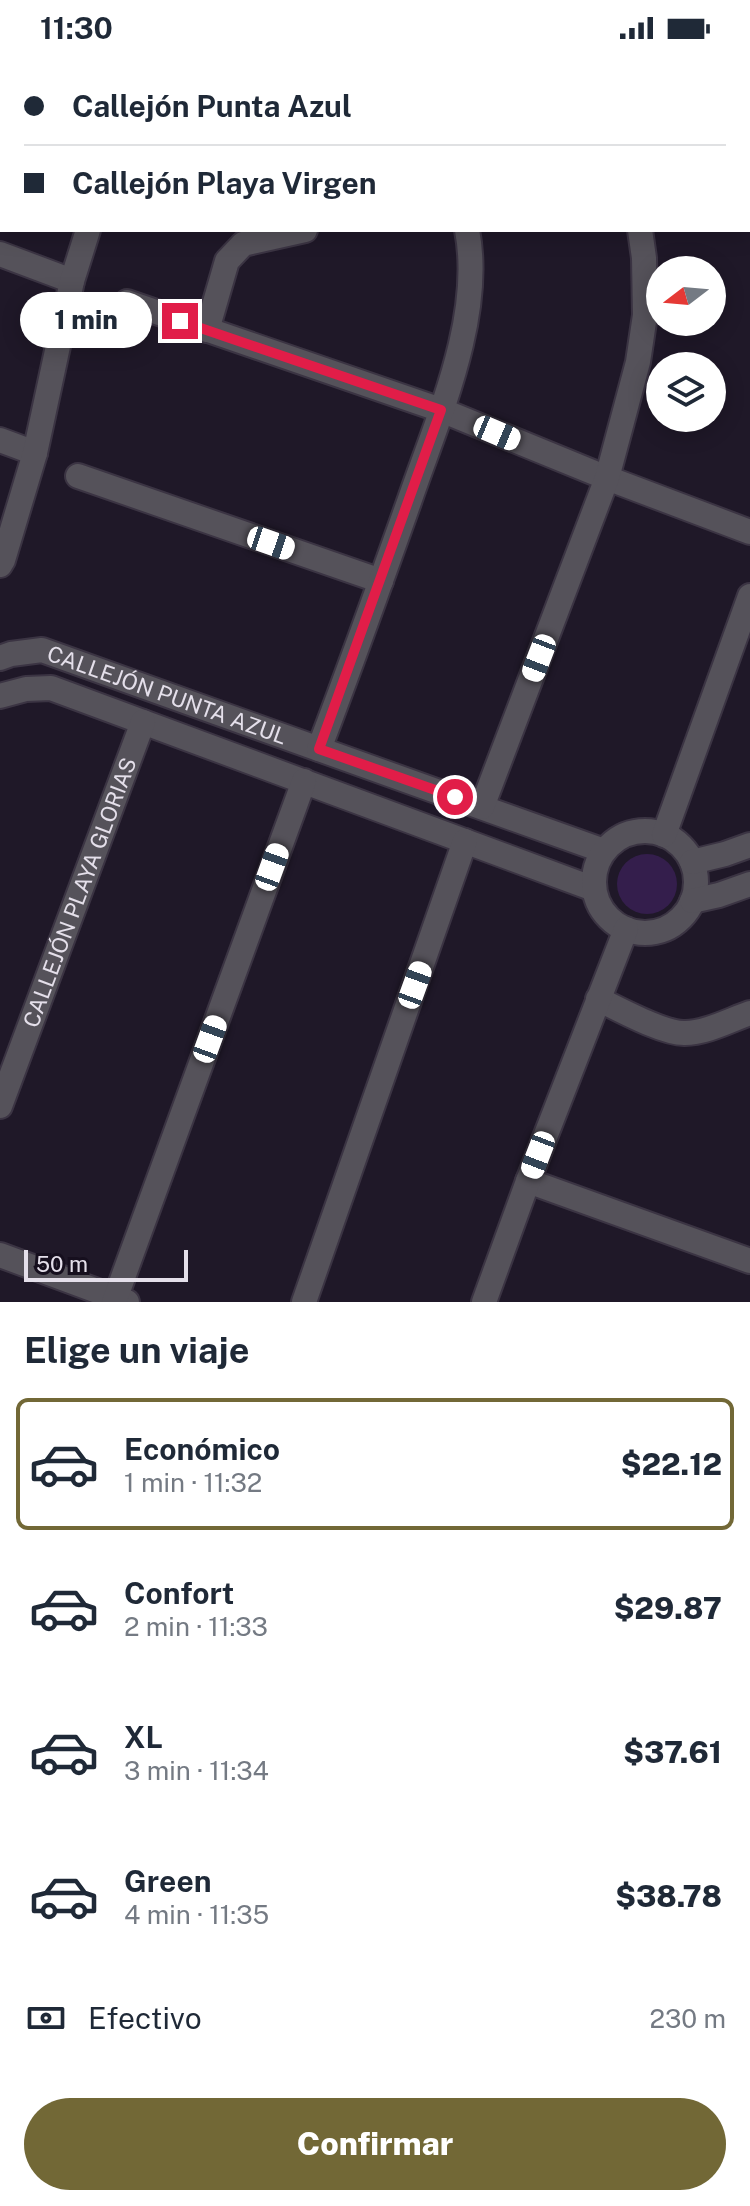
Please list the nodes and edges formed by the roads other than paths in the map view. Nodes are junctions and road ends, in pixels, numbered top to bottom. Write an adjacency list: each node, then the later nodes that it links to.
1 (87, 232): 6 (street)
2 (296, 232): 8 (street)
3 (467, 232): 9 (street)
4 (640, 232): 13 (street)
5 (0, 254): 6 (street)
6 (72, 281): 11 (street)
7 (127, 302): 8 (street)
8 (207, 330): 9 (street)
9 (441, 410): 13 (street); 16 (street)
10 (0, 440): 11 (street)
11 (35, 453): 15 (street)
12 (78, 476): 16 (street)
13 (607, 478): 14 (street); 23 (street)
14 (750, 532)
15 (0, 565)
16 (381, 581): 21 (street)
17 (750, 596): 24 (street)
18 (0, 658): 21 (street, CALLEJÓN PUNTA AZUL)
19 (0, 696): 20 (street, CALLEJÓN PUNTA AZUL)
20 (143, 722): 22 (street, CALLEJÓN PUNTA AZUL); 35 (street, CALLEJÓN PLAYA GLORIAS)
21 (319, 749): 23 (street, CALLEJÓN PUNTA AZUL)
22 (304, 781): 25 (street, CALLEJÓN PUNTA AZUL); 39 (street)
23 (482, 807): 27 (street, CALLEJÓN PUNTA AZUL)
24 (664, 835): 27 (street); 28 (street)
25 (465, 841): 30 (street, CALLEJÓN PUNTA AZUL); 40 (street)
26 (750, 845): 28 (street)
27 (604, 851): 30 (street)
28 (692, 862): 31 (street)
29 (750, 884): 31 (street)
30 (594, 889): 32 (street)
31 (692, 901): 32 (street)
32 (626, 929): 33 (street)
33 (598, 999): 34 (street); 36 (street)
34 (750, 1013)
35 (0, 1106)
36 (528, 1181): 38 (street); 41 (street)
37 (0, 1255): 39 (street)
38 (750, 1261)
39 (119, 1300)
40 (304, 1302)
41 (484, 1302)

